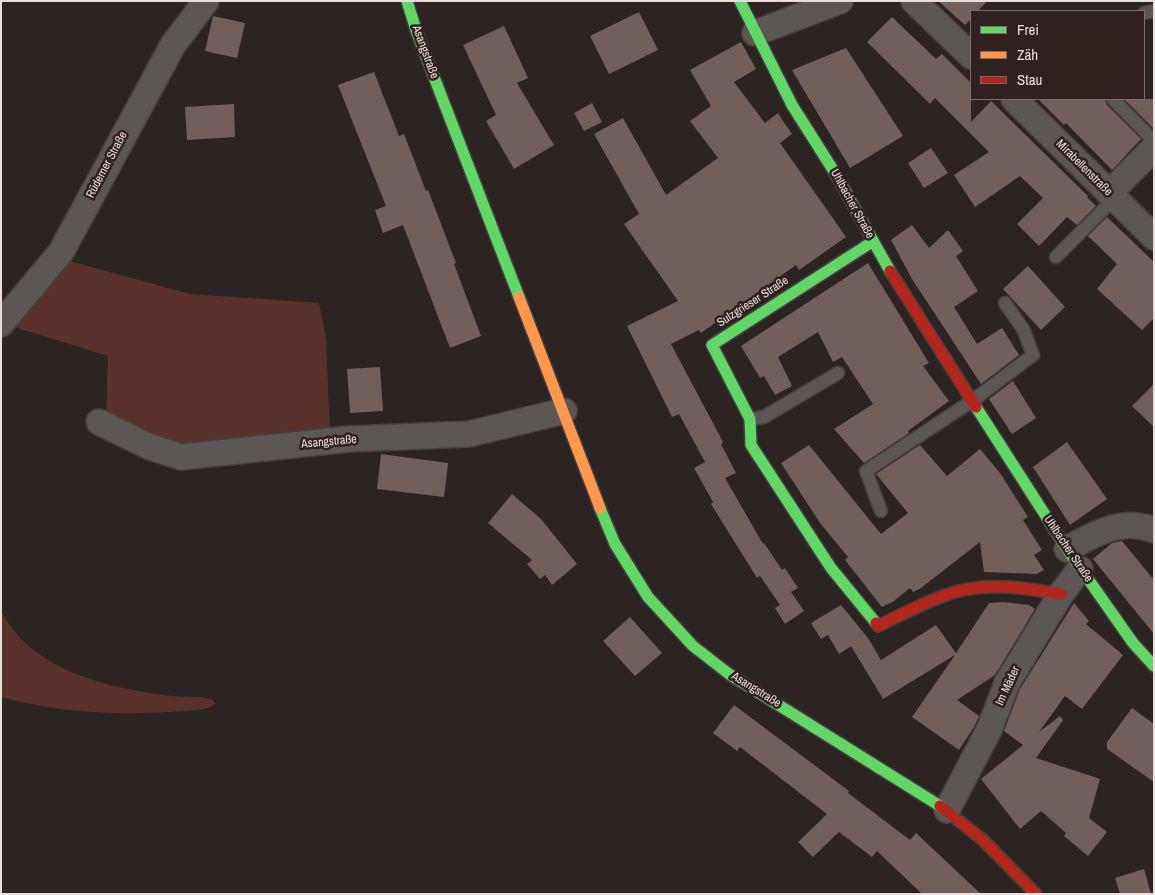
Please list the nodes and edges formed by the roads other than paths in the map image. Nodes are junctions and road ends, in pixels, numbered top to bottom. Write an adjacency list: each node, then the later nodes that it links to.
1 (206, 1): 17 (street, Rüderner Straße)
2 (407, 1): 20 (street, Asangstraße)
3 (740, 1): 6 (street, Uhlbacher Straße)
4 (840, 1): 6 (street)
5 (914, 1): 7 (street)
6 (756, 33): 14 (street, Uhlbacher Straße)
7 (970, 55)
8 (1015, 100): 12 (street, Mirabellenstraße)
9 (1114, 100): 10 (lane)
10 (1154, 141)
11 (1154, 148): 12 (street)
12 (1112, 196): 13 (street, Mirabellenstraße); 15 (lane)
13 (1154, 237)
14 (872, 242): 19 (street, Uhlbacher Straße); 21 (street, Sulzgrieser Straße)
15 (1056, 257)
16 (1004, 303): 19 (lane)
17 (1, 324)
18 (838, 373): 21 (lane)
19 (972, 401): 23 (lane); 25 (street, Uhlbacher Straße)
20 (564, 411): 22 (street, Asangstraße); 28 (street, Asangstraße)
21 (750, 419): 26 (street, Sulzgrieser Straße)
22 (99, 422)
23 (881, 511)
24 (1154, 530): 25 (street)
25 (1073, 559): 26 (street, Im Mäder); 27 (street, Uhlbacher Straße)
26 (1061, 594): 28 (street, Im Mäder)
27 (1154, 666)
28 (947, 810): 29 (street, Asangstraße)
29 (1036, 894)

